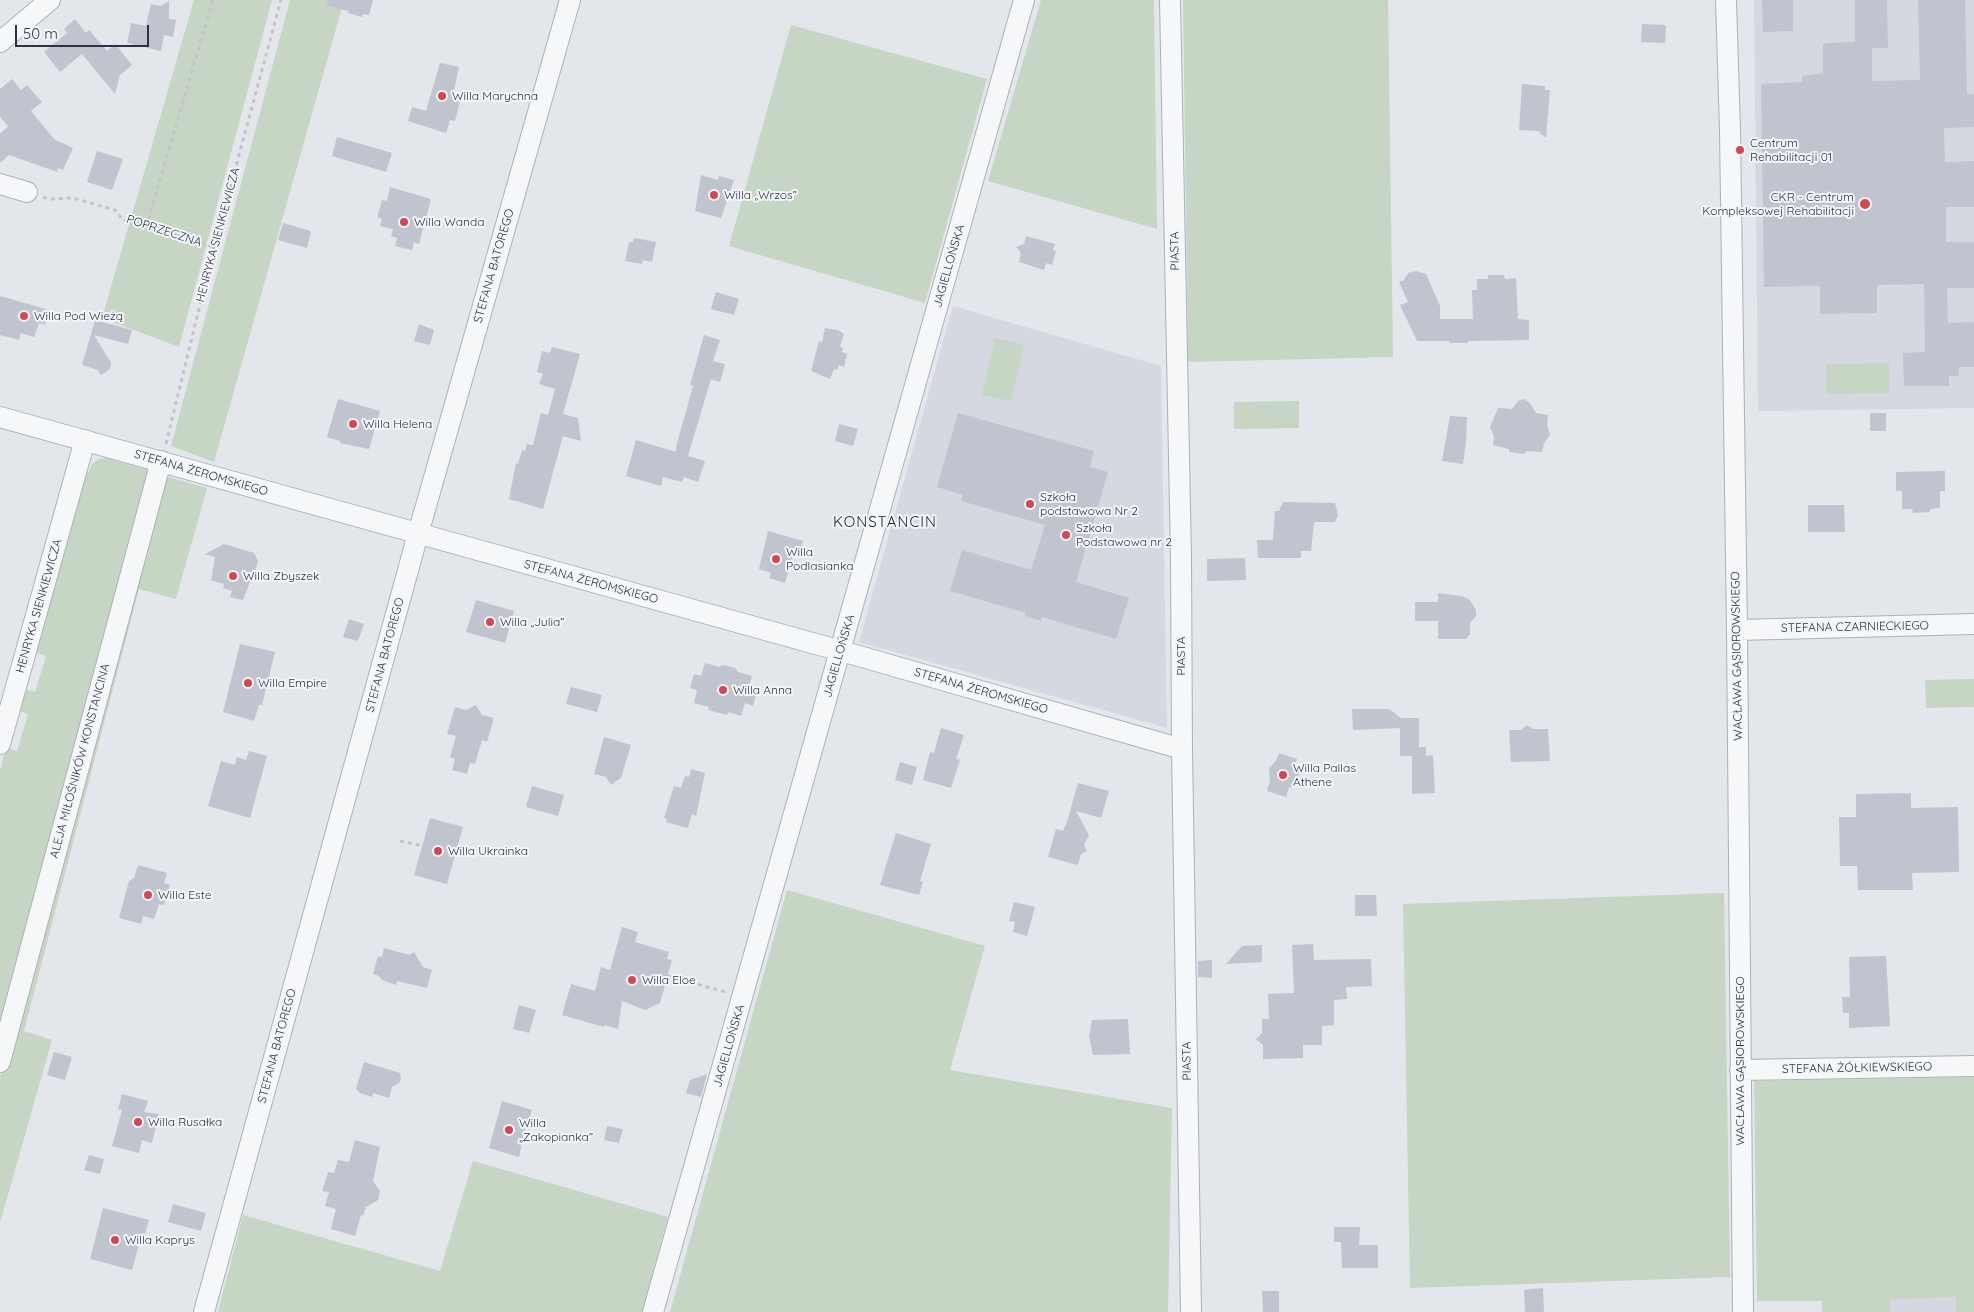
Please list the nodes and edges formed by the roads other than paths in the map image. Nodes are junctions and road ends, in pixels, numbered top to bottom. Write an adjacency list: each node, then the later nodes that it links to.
1 (50, 0): 6 (street)
2 (570, 0): 12 (street, STEFANA BATOREGO)
3 (1024, 0): 15 (street, JAGIELLOŃSKA)
4 (1170, 0): 17 (street, PIASTA)
5 (1726, 0): 14 (street, WACŁAWA GĄSIOROWSKIEGO)
6 (0, 42)
7 (0, 184): 8 (street)
8 (27, 192)
9 (0, 417): 10 (street, STEFANA ŻEROMSKIEGO)
10 (84, 440): 11 (street, STEFANA ŻEROMSKIEGO); 16 (street, HENRYKA SIENKIEWICZA)
11 (170, 464): 12 (street, STEFANA ŻEROMSKIEGO); 18 (street, ALEJA MIŁOŚNIKÓW KONSTANCINA)
12 (418, 534): 15 (street, STEFANA ŻEROMSKIEGO); 21 (street, STEFANA BATOREGO)
13 (1974, 624): 14 (street, STEFANA CZARNIECKIEGO)
14 (1737, 630): 20 (street, WACŁAWA GĄSIOROWSKIEGO)
15 (841, 651): 17 (street, STEFANA ŻEROMSKIEGO); 22 (street, JAGIELLOŃSKA)
16 (0, 744)
17 (1182, 749): 23 (street, PIASTA)
18 (0, 1062)
19 (1974, 1066): 20 (street, STEFANA ŻÓŁKIEWSKIEGO)
20 (1740, 1070): 24 (street, WACŁAWA GĄSIOROWSKIEGO)
21 (204, 1312)
22 (653, 1312)
23 (1191, 1312)
24 (1742, 1312)

